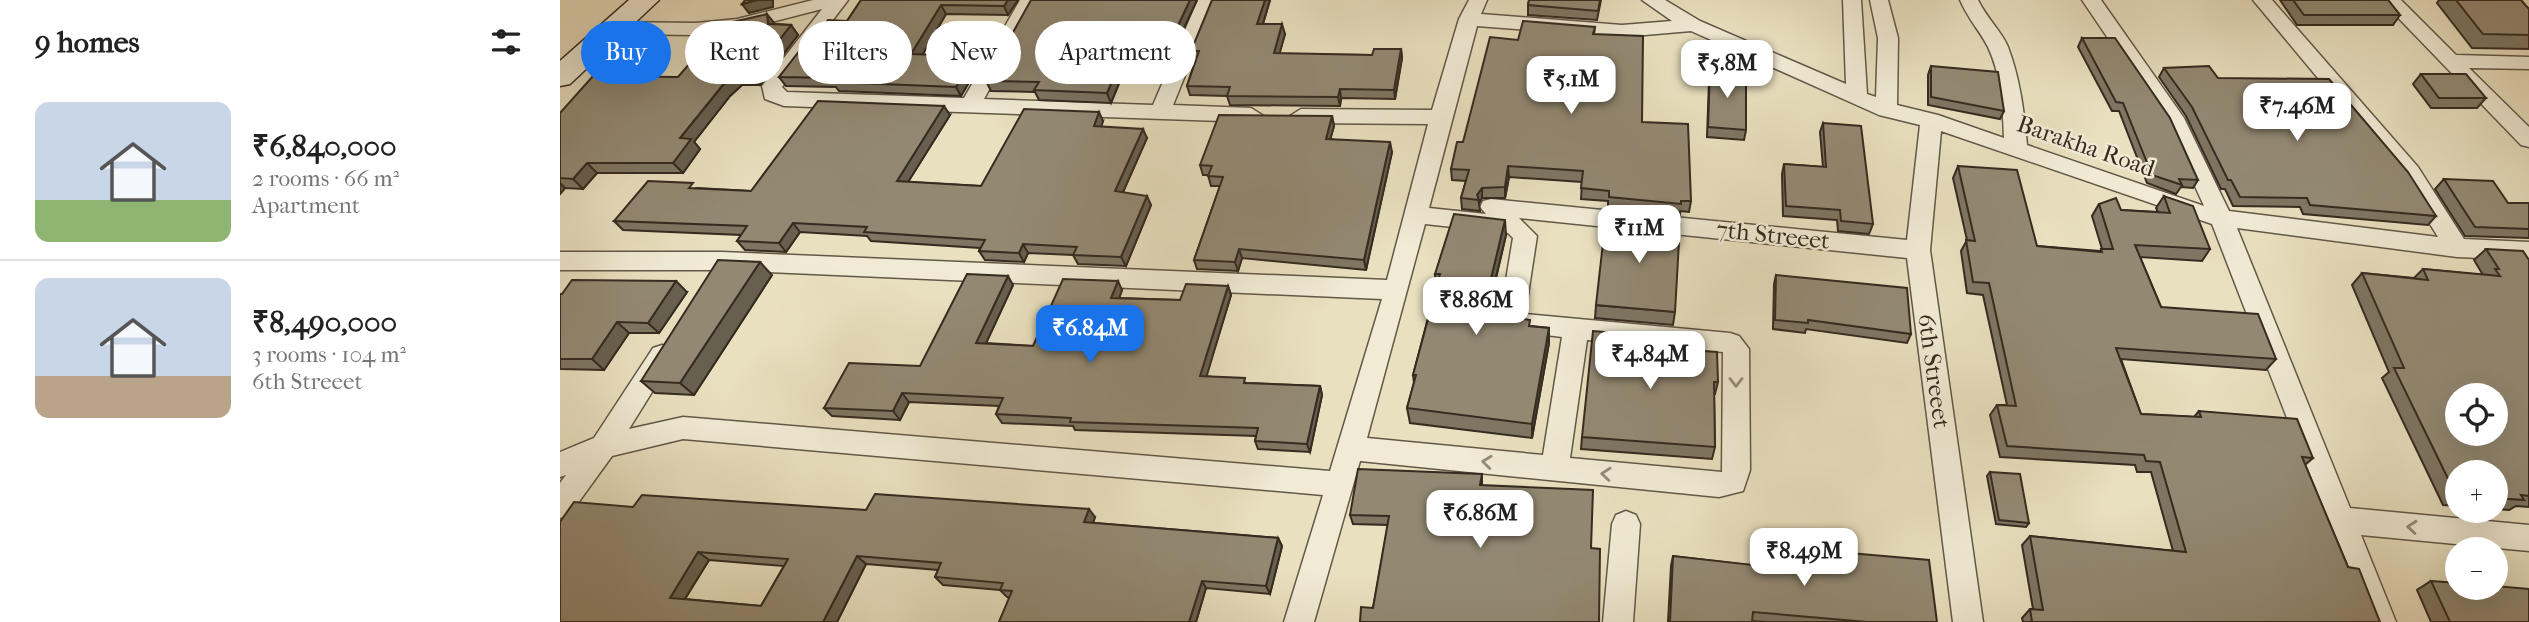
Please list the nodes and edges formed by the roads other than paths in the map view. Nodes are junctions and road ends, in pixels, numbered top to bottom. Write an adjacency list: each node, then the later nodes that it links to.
1 (645, 0): 13 (main road)
2 (837, 0): 13 (street); 20 (street)
3 (1029, 0): 20 (street)
4 (1207, 0): 22 (street)
5 (1852, 0): 19 (street)
6 (1879, 0): 21 (street)
7 (1969, 0): 26 (street)
8 (2091, 0): 28 (street)
9 (2262, 0): 29 (street)
10 (2390, 0): 16 (street)
11 (1658, 1): 14 (street, Barakha Road)
12 (1474, 10): 14 (street); 23 (street)
13 (613, 14): 15 (main road); 18 (main road)
14 (1693, 25): 19 (street, Barakha Road)
15 (560, 47)
16 (2453, 61): 17 (street); 25 (street)
17 (2529, 63)
18 (560, 77)
19 (1857, 96): 21 (street, Barakha Road)
20 (969, 107): 22 (street)
21 (1886, 110): 24 (street, Barakha Road)
22 (1159, 114): 23 (street)
23 (1440, 117): 27 (street)
24 (1931, 120): 26 (street, Barakha Road); 30 (street, 6th Streeet)
25 (2529, 140)
26 (2016, 149): 28 (street, Barakha Road)
27 (1419, 207): 30 (street, 7th Streeet); 35 (street); 36 (street)
28 (2221, 218): 29 (street, Barakha Road); 44 (street)
29 (2457, 248): 31 (street, Barakha Road)
30 (1918, 250): 49 (street, 6th Streeet)
31 (2529, 251)
32 (560, 261): 33 (street)
33 (722, 261): 34 (street); 35 (street)
34 (708, 285)
35 (1397, 290): 39 (street)
36 (1576, 328): 41 (street); 41 (street, one-way to 41)
37 (678, 331): 38 (street)
38 (604, 446): 40 (street); 42 (street); 43 (street)
39 (1349, 448): 41 (street, one-way to 39); 42 (street)
40 (560, 465)
41 (1555, 469)
42 (1338, 484): 47 (street)
43 (560, 505)
44 (2342, 520): 46 (street, one-way to 44); 50 (street)
45 (1626, 524): 48 (street)
46 (2529, 538)
47 (1299, 622)
48 (1618, 622)
49 (1968, 622)
50 (2381, 622)

